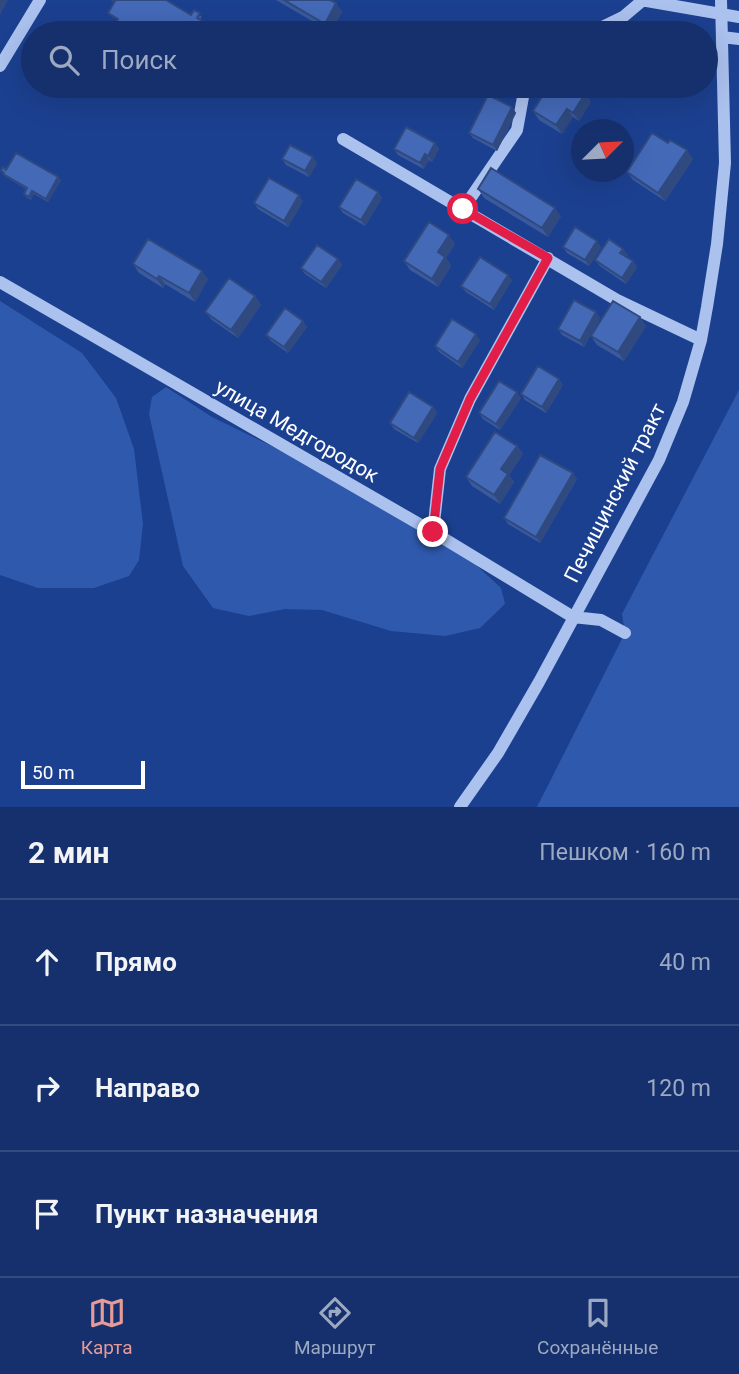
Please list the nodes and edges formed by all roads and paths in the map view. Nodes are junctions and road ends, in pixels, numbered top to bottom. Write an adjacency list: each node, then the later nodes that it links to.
1 (40, 0): 6 (street)
2 (642, 0): 4 (street); 7 (street)
3 (721, 0): 4 (street, Печищинский тракт)
4 (721, 15): 5 (street); 9 (street, Печищинский тракт)
5 (739, 17)
6 (27, 21)
7 (615, 21)
8 (21, 31): 11 (street)
9 (722, 37): 10 (street); 17 (street, Печищинский тракт)
10 (739, 38)
11 (0, 66)
12 (523, 98): 14 (street)
13 (343, 139): 14 (street)
14 (463, 209): 15 (street)
15 (548, 258): 17 (street); 18 (street)
16 (0, 282): 18 (street, улица Медгородок)
17 (701, 340): 19 (street, Печищинский тракт)
18 (433, 532): 19 (street, улица Медгородок)
19 (573, 617): 20 (street); 21 (street, Печищинский тракт)
20 (625, 633)
21 (460, 807)

